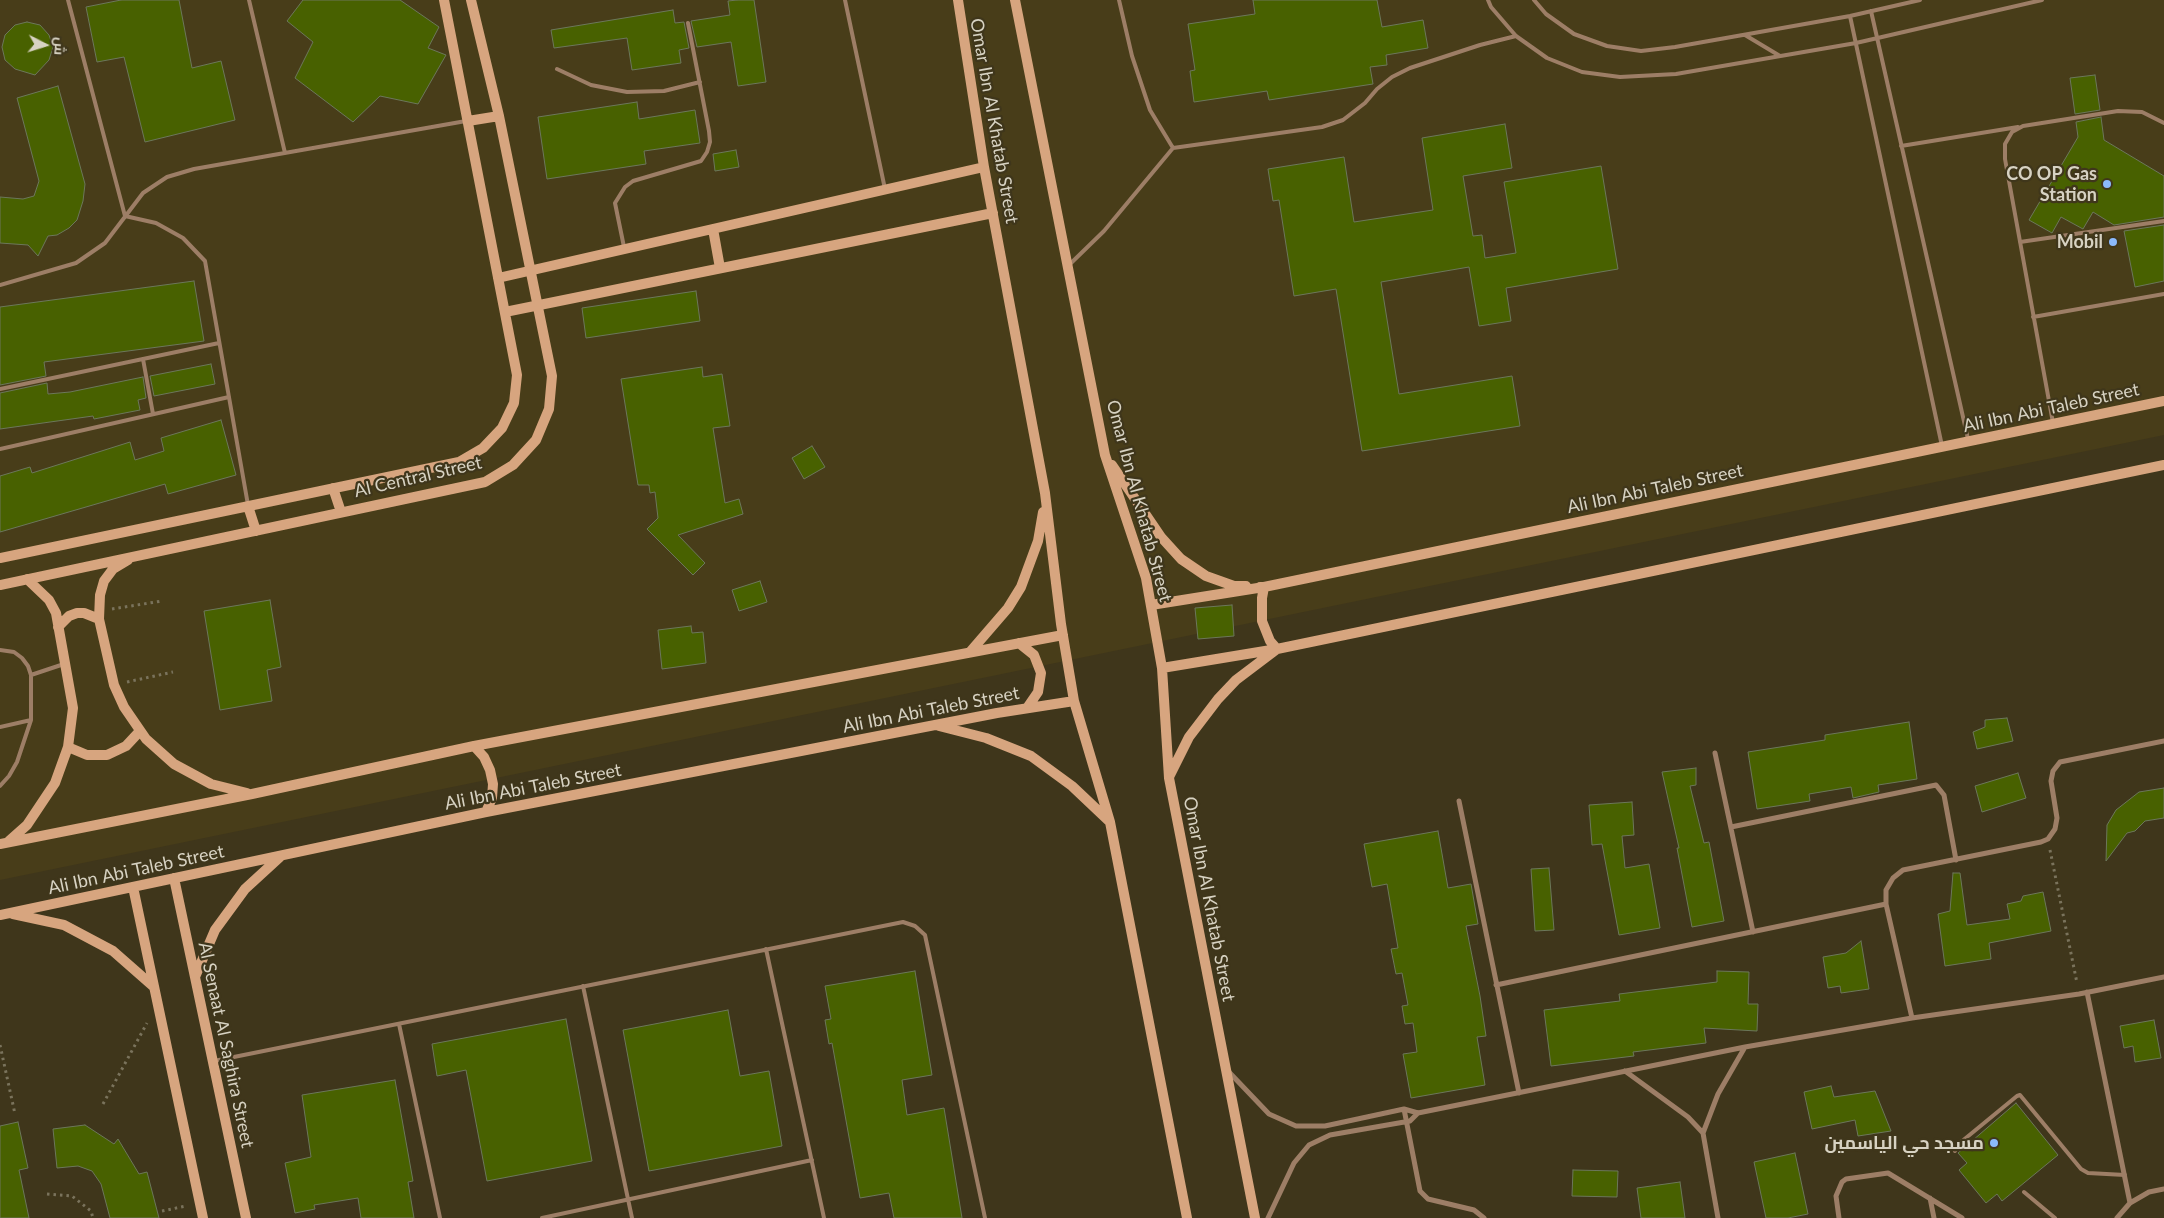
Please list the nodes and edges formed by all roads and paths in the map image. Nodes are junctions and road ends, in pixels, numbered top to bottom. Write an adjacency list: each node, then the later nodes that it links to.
1 (68, 0): 33 (lane)
2 (249, 0): 29 (lane)
3 (444, 0): 24 (street, Al Central Street)
4 (471, 0): 23 (street, Al Central Street)
5 (845, 0): 31 (lane)
6 (958, 0): 30 (street, Omar Ibn Al Khatab Street)
7 (1015, 0): 38 (street, Omar Ibn Al Khatab Street)
8 (1120, 0): 28 (lane)
9 (1488, 0): 17 (lane)
10 (1534, 0): 16 (lane)
11 (1920, 0): 13 (lane)
12 (2042, 0): 18 (lane)
13 (1871, 11): 14 (lane); 18 (lane)
14 (1850, 16): 16 (lane); 19 (lane)
15 (688, 23): 22 (lane)
16 (1745, 35): 20 (lane)
17 (1516, 36): 20 (lane); 28 (lane)
18 (1877, 38): 19 (lane); 27 (lane)
19 (1856, 43): 20 (lane); 55 (lane)
20 (1780, 56)
21 (557, 69): 22 (lane)
22 (700, 82): 37 (lane)
23 (499, 116): 24 (street); 40 (street, Al Central Street)
24 (468, 121): 29 (lane); 41 (street, Al Central Street)
25 (2164, 123): 26 (lane)
26 (2023, 126): 27 (lane); 36 (lane)
27 (1901, 146): 54 (lane)
28 (1172, 148): 38 (lane)
29 (286, 153): 33 (lane)
30 (984, 167): 31 (street); 32 (street, Omar Ibn Al Khatab Street)
31 (885, 190): 35 (street)
32 (993, 213): 39 (street); 60 (street, Omar Ibn Al Khatab Street)
33 (125, 216): 42 (lane); 47 (lane)
34 (2164, 221): 36 (lane)
35 (713, 229): 37 (street); 39 (street)
36 (2020, 242): 46 (lane)
37 (624, 249): 40 (street)
38 (1067, 267): 57 (street, Omar Ibn Al Khatab Street)
39 (720, 268): 44 (street)
40 (531, 271): 41 (street); 44 (street, Al Central Street)
41 (498, 278): 45 (street, Al Central Street)
42 (0, 285)
43 (2164, 294): 46 (lane)
44 (538, 306): 45 (street); 62 (street, Al Central Street)
45 (505, 312): 59 (street, Al Central Street)
46 (2033, 317): 53 (lane)
47 (219, 343): 48 (lane); 50 (lane)
48 (143, 359): 49 (lane); 52 (lane)
49 (0, 389)
50 (229, 397): 52 (lane); 61 (lane)
51 (2164, 401): 53 (street, Ali Ibn Abi Taleb Street)
52 (153, 414): 56 (lane)
53 (2053, 424): 54 (street, Ali Ibn Abi Taleb Street)
54 (1968, 442): 55 (street, Ali Ibn Abi Taleb Street)
55 (1942, 446): 68 (street, Ali Ibn Abi Taleb Street)
56 (0, 449)
57 (1105, 455): 68 (street); 70 (street, Omar Ibn Al Khatab Street)
58 (2164, 466): 75 (street)
59 (333, 488): 61 (street, Al Central Street); 62 (street)
60 (1044, 493): 73 (street, Omar Ibn Al Khatab Street); 77 (street)
61 (248, 506): 63 (street); 65 (street, Al Central Street)
62 (341, 512): 63 (street, Al Central Street)
63 (256, 531): 64 (street, Al Central Street)
64 (136, 555): 66 (street, Al Central Street); 71 (street)
65 (0, 558)
66 (28, 578): 67 (street, Al Central Street); 72 (street)
67 (0, 585)
68 (1264, 587): 70 (street, Ali Ibn Abi Taleb Street); 75 (street)
69 (162, 601): 71 (path)
70 (1151, 605): 79 (street, Omar Ibn Al Khatab Street)
71 (99, 615): 72 (street); 82 (street)
72 (58, 627): 78 (street)
73 (1063, 635): 74 (street); 83 (street, Omar Ibn Al Khatab Street)
74 (1019, 643): 77 (street); 84 (street)
75 (1277, 649): 79 (street); 93 (street)
76 (0, 650): 81 (lane)
77 (970, 652): 90 (street)
78 (66, 663): 81 (lane); 91 (street)
79 (1162, 668): 93 (street, Omar Ibn Al Khatab Street)
80 (173, 672): 82 (path)
81 (31, 676): 85 (lane)
82 (114, 685): 88 (street)
83 (1074, 701): 84 (street, Ali Ibn Abi Taleb Street); 98 (street, Omar Ibn Al Khatab Street)
84 (1027, 708): 86 (street, Ali Ibn Abi Taleb Street)
85 (30, 720): 87 (lane); 94 (lane)
86 (936, 725): 97 (street, Ali Ibn Abi Taleb Street); 98 (street)
87 (0, 727)
88 (140, 731): 91 (street); 95 (street)
89 (2164, 742): 100 (street)
90 (474, 746): 95 (street); 97 (street)
91 (68, 747): 101 (street)
92 (1715, 753): 99 (street)
93 (1168, 778): 123 (street, Omar Ibn Al Khatab Street)
94 (0, 786)
95 (252, 794): 101 (street)
96 (1459, 801): 112 (street)
97 (486, 812): 102 (street, Ali Ibn Abi Taleb Street)
98 (1110, 822): 153 (street, Omar Ibn Al Khatab Street)
99 (1731, 827): 103 (street); 108 (street)
100 (2048, 838): 103 (street); 116 (path)
101 (4, 843)
102 (283, 855): 104 (street, Ali Ibn Abi Taleb Street); 111 (street)
103 (1956, 860): 106 (street)
104 (174, 878): 105 (street, Ali Ibn Abi Taleb Street); 111 (street, Al Senaat Al Saghira Street)
105 (133, 887): 107 (street, Ali Ibn Abi Taleb Street); 114 (street)
106 (1886, 904): 108 (street); 118 (street)
107 (5, 914): 114 (street)
108 (1754, 932): 112 (street)
109 (766, 949): 113 (lane); 135 (lane); 152 (lane)
110 (2164, 977): 115 (street)
111 (195, 978): 122 (street, Al Senaat Al Saghira Street)
112 (1496, 985): 125 (street)
113 (583, 986): 119 (lane); 141 (lane)
114 (154, 987): 117 (street)
115 (2087, 992): 116 (street); 136 (street)
116 (2078, 994): 118 (street)
117 (158, 1003): 126 (path); 143 (street)
118 (1912, 1018): 121 (street)
119 (399, 1024): 122 (lane); 148 (lane)
120 (0, 1045): 129 (path)
121 (1745, 1047): 124 (street); 133 (street)
122 (213, 1062): 147 (street, Al Senaat Al Saghira Street)
123 (1226, 1069): 130 (street); 154 (street, Omar Ibn Al Khatab Street)
124 (1625, 1072): 125 (street); 133 (street)
125 (1519, 1093): 128 (street)
126 (103, 1104)
127 (1404, 1109): 128 (street); 130 (street); 131 (street)
128 (1418, 1113): 131 (street)
129 (15, 1114)
130 (1339, 1122): 132 (street)
131 (1406, 1122): 132 (street); 156 (street)
132 (1342, 1133): 155 (street)
133 (1703, 1133): 157 (street)
134 (1955, 1151): 136 (lane)
135 (812, 1160): 141 (lane); 151 (lane)
136 (2125, 1176): 142 (street)
137 (2164, 1189): 142 (street)
138 (2024, 1192): 161 (lane)
139 (47, 1194): 145 (path)
140 (1930, 1198): 158 (street); 159 (street); 160 (street)
141 (628, 1200): 149 (lane); 150 (lane)
142 (2130, 1203): 162 (street)
143 (200, 1204): 144 (path); 146 (street)
144 (162, 1211)
145 (93, 1218)
146 (203, 1218)
147 (246, 1218)
148 (440, 1218)
149 (542, 1218)
150 (632, 1218)
151 (824, 1218)
152 (985, 1218)
153 (1187, 1218)
154 (1255, 1218)
155 (1268, 1218)
156 (1484, 1218)
157 (1718, 1218)
158 (1840, 1218)
159 (1934, 1218)
160 (1962, 1218)
161 (2055, 1218)
162 (2116, 1218)

